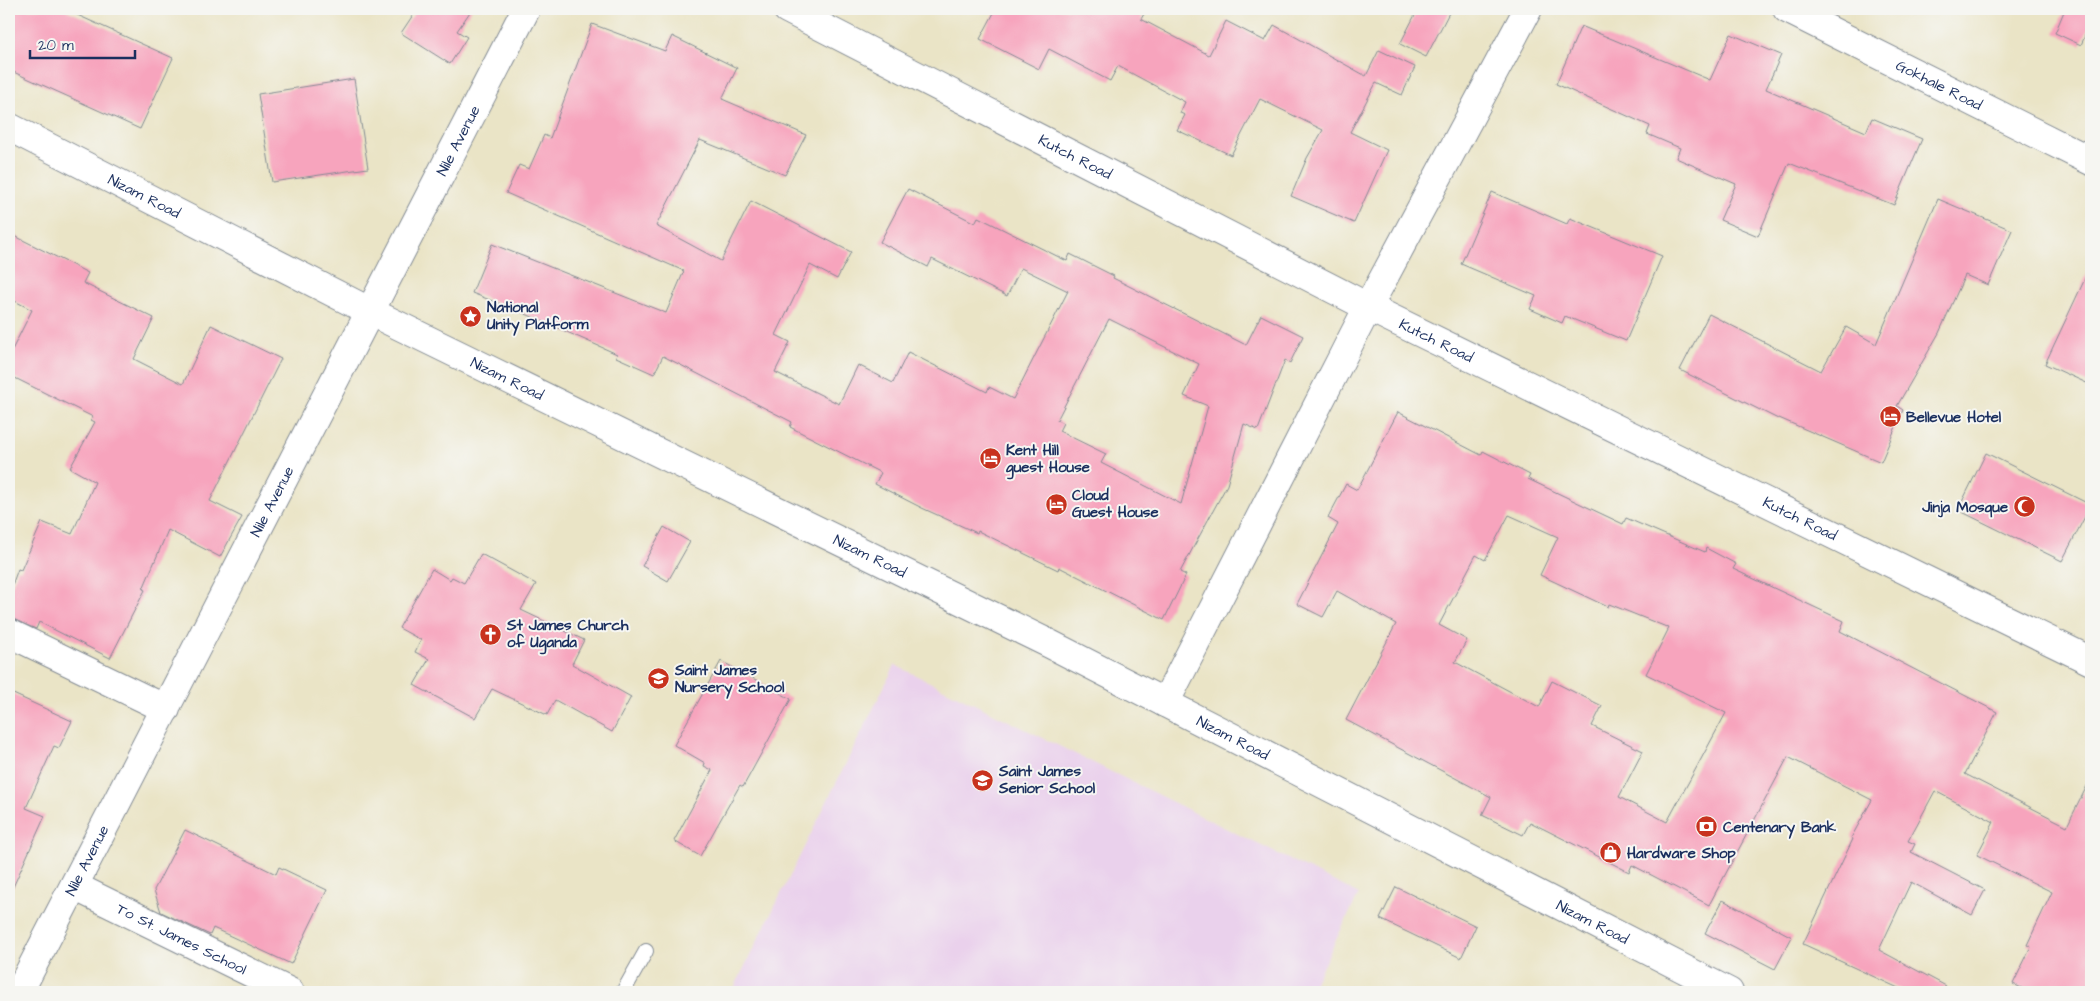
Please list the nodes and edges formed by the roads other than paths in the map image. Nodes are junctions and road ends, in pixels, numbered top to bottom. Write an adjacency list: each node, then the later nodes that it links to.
1 (526, 9): 8 (street, Nile Avenue)
2 (787, 9): 7 (street, Kutch Road)
3 (1528, 9): 7 (street)
4 (1786, 9): 6 (street, Gokhale Road)
5 (9, 127): 8 (street, Nizam Road)
6 (2091, 161)
7 (1368, 307): 10 (street, Kutch Road); 11 (street)
8 (371, 312): 11 (street, Nizam Road); 12 (street, Nile Avenue)
9 (9, 633): 12 (street)
10 (2091, 662)
11 (1165, 703): 18 (street, Nizam Road)
12 (166, 709): 13 (street, Nile Avenue)
13 (74, 886): 15 (street, Nile Avenue); 16 (street, To St. James School)
14 (646, 951): 17 (lane)
15 (19, 992)
16 (290, 992)
17 (623, 992)
18 (1729, 992)

